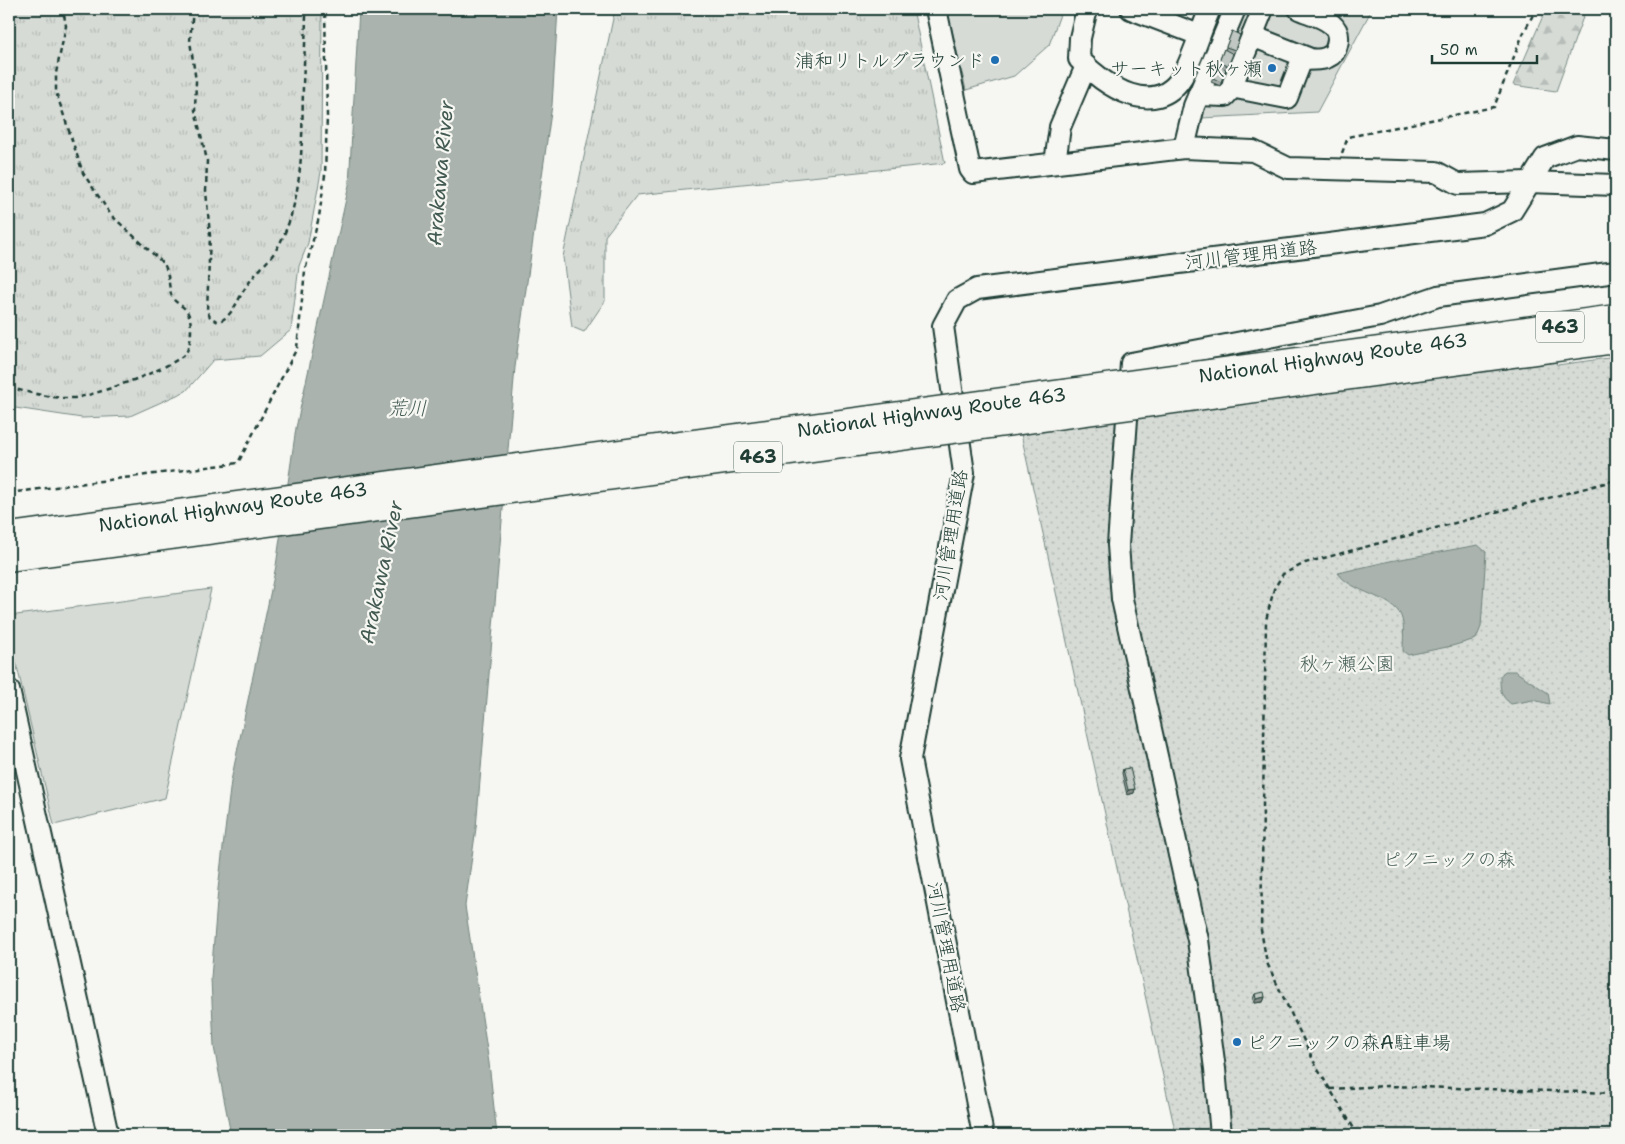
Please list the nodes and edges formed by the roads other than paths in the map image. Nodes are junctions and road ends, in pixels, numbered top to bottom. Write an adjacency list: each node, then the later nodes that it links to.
1 (936, 9): 16 (street)
2 (1087, 9): 11 (street)
3 (1131, 9): 8 (street)
4 (1210, 9): 8 (street)
5 (1235, 9): 13 (street)
6 (1263, 9): 9 (street)
7 (1298, 9): 10 (street)
8 (1199, 35): 11 (street)
9 (1252, 36): 10 (street); 12 (street)
10 (1308, 58): 12 (street)
11 (1086, 66): 16 (street)
12 (1235, 86): 13 (street)
13 (1198, 95): 14 (street)
14 (1184, 148): 16 (street); 17 (street)
15 (1616, 150): 17 (street, 河川管理用道路)
16 (1055, 163)
17 (1528, 182): 18 (street); 27 (street, 河川管理用道路)
18 (1616, 185)
19 (1616, 272): 28 (street)
20 (1616, 319): 22 (highway, National Highway Route 463 / 463)
21 (1616, 339): 22 (highway, National Highway Route 463 / 463)
22 (1505, 344): 23 (highway, National Highway Route 463 / 463, bridge); 24 (highway, National Highway Route 463 / 463, bridge)
23 (9, 538)
24 (9, 557)
25 (9, 690): 26 (street)
26 (108, 1135)
27 (983, 1135)
28 (1221, 1135)

